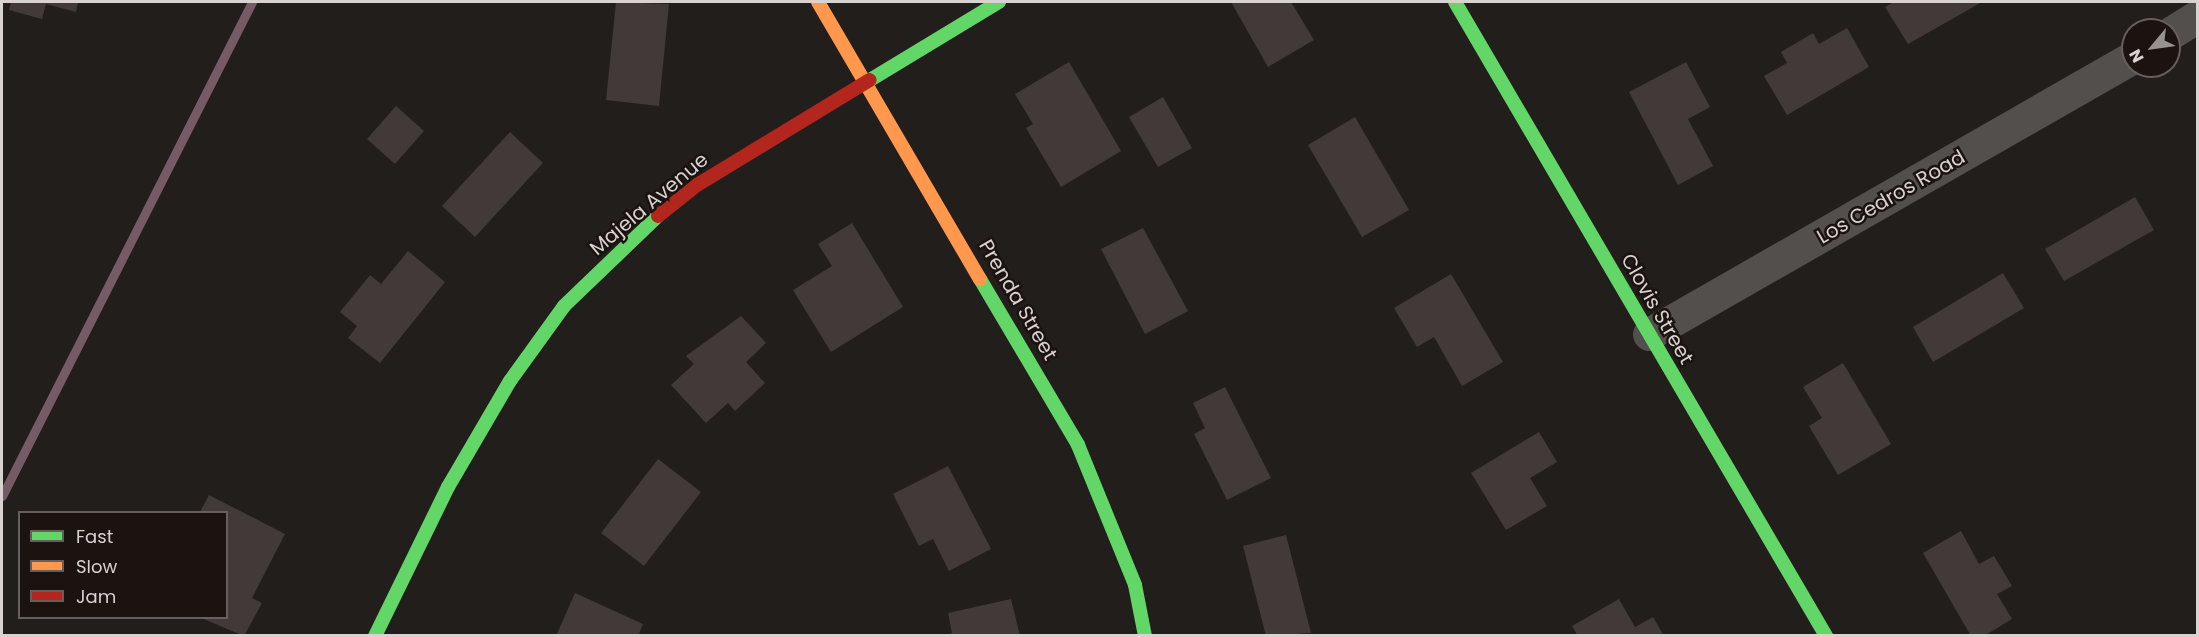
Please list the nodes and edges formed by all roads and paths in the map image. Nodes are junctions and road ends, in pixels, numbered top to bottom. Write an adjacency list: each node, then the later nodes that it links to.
1 (818, 2): 7 (street, Prenda Street)
2 (999, 2): 7 (street, Majela Avenue)
3 (1455, 2): 8 (street, Clovis Street)
4 (2198, 16): 5 (street)
5 (2181, 27)
6 (2121, 64): 8 (street, Los Cedros Road)
7 (868, 78): 9 (street, Majela Avenue); 10 (street, Prenda Street)
8 (1649, 334): 11 (street, Clovis Street)
9 (375, 636)
10 (1145, 636)
11 (1827, 636)

